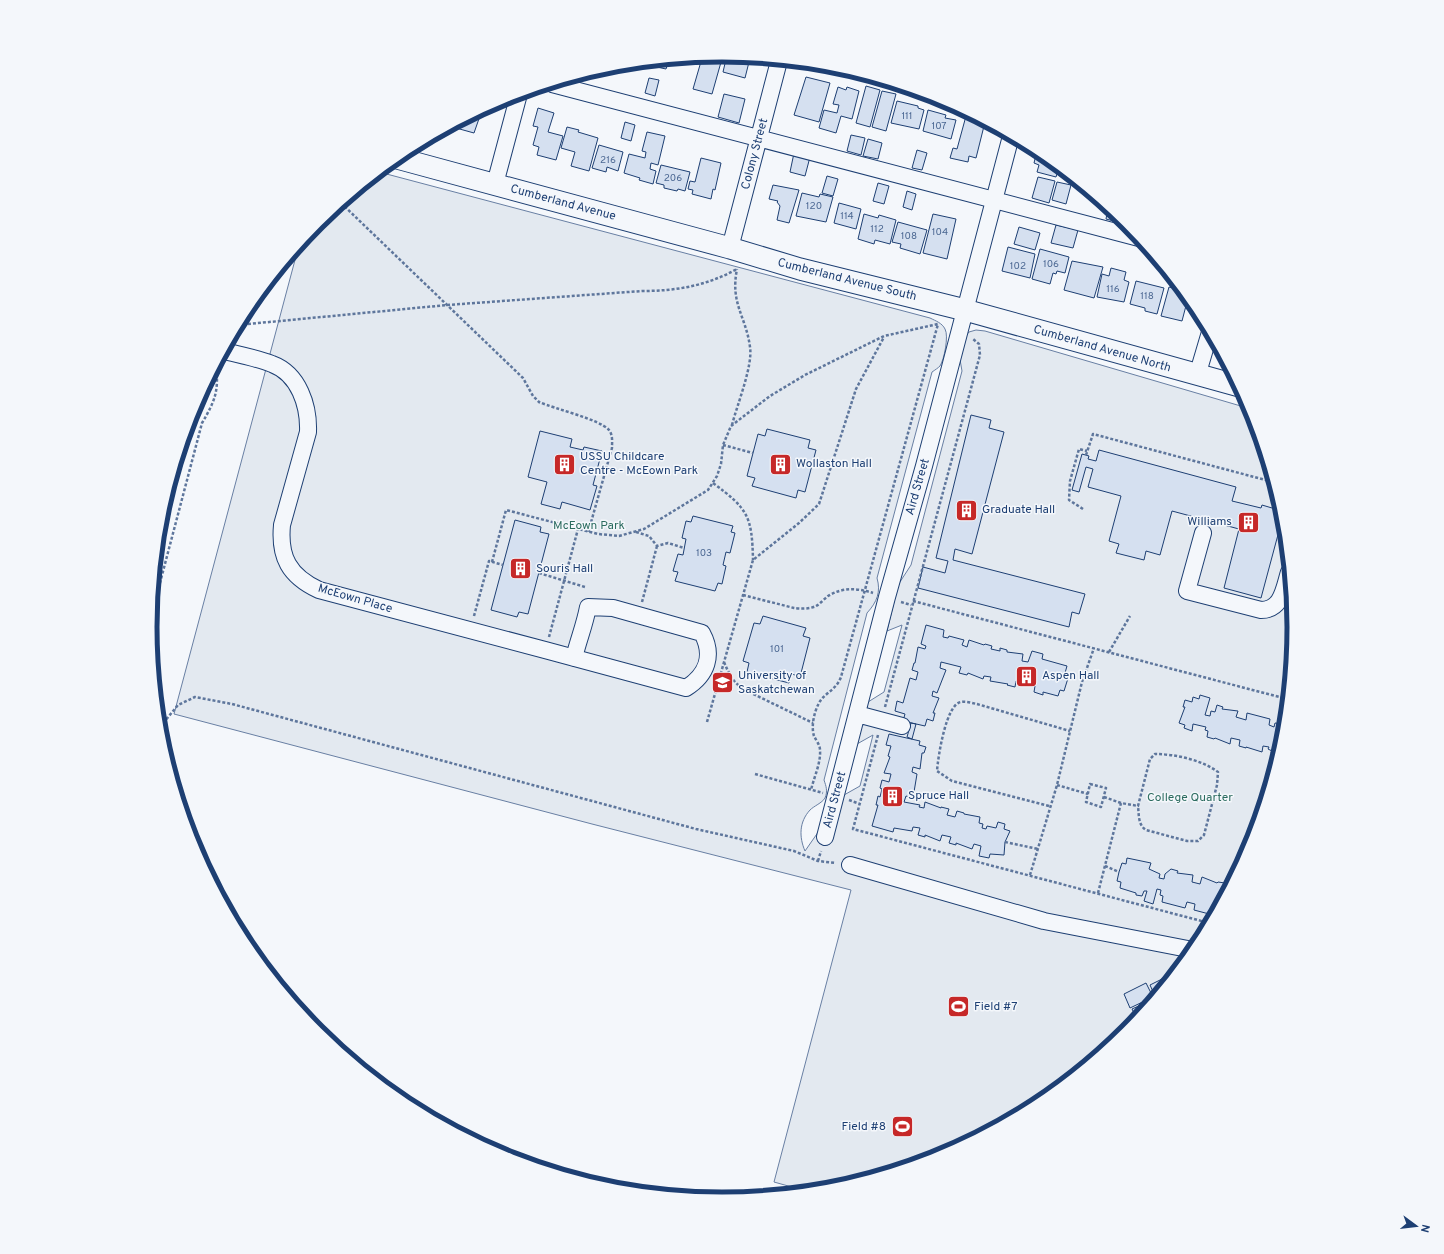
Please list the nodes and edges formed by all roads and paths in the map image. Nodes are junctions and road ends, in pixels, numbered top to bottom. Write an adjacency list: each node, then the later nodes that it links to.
1 (778, 65): 4 (street, Colony Street)
2 (560, 86): 4 (street)
3 (517, 101): 7 (street)
4 (759, 138): 8 (street); 11 (street, Colony Street)
5 (1010, 141): 8 (street, Aird Street)
6 (404, 160): 7 (main road, Cumberland Avenue)
7 (495, 184): 11 (main road, Cumberland Avenue)
8 (994, 200): 10 (street); 13 (street, Aird Street)
9 (344, 206): 12 (path)
10 (1130, 236)
11 (736, 256): 12 (path); 13 (main road, Cumberland Avenue South); 22 (path)
12 (447, 305): 14 (path); 30 (path)
13 (965, 310): 20 (main road, Cumberland Avenue North); 44 (street, Aird Street)
14 (245, 324)
15 (884, 336): 22 (path); 34 (path); 42 (path)
16 (970, 336): 45 (path)
17 (1208, 340): 20 (street)
18 (229, 352): 49 (street, McEown Place)
19 (217, 373): 41 (path)
20 (1198, 376): 21 (main road, Cumberland Avenue North)
21 (1232, 384)
22 (731, 426): 23 (path)
23 (723, 445): 24 (path); 26 (path)
24 (753, 453)
25 (1268, 481): 27 (path)
26 (713, 483): 29 (path); 34 (path)
27 (1083, 509)
28 (578, 529): 30 (path); 35 (path); 38 (path)
29 (636, 532): 30 (path); 32 (path)
30 (588, 533)
31 (1203, 533): 39 (street)
32 (657, 546): 33 (path); 47 (path)
33 (684, 548)
34 (753, 560): 43 (path)
35 (492, 562): 36 (path); 49 (path)
36 (503, 565)
37 (539, 573): 38 (path)
38 (565, 581): 40 (path); 51 (path)
39 (1285, 584)
40 (585, 587)
41 (158, 589)
42 (866, 591): 43 (path); 44 (path); 60 (path)
43 (743, 595): 54 (path)
44 (887, 597): 46 (path); 56 (street, Aird Street)
45 (913, 601): 46 (path); 50 (path)
46 (912, 605): 57 (path)
47 (638, 615): 53 (street, McEown Place); 53 (street, McEown Place)
48 (1130, 616): 52 (path)
49 (470, 630): 51 (street, McEown Place)
50 (1094, 648): 52 (path); 62 (path)
51 (545, 650): 53 (street, McEown Place)
52 (1109, 652): 55 (path)
53 (574, 658)
54 (724, 662): 59 (path); 60 (path)
55 (1282, 699)
56 (857, 714): 57 (street); 67 (street, Aird Street)
57 (881, 720): 61 (street); 70 (path)
58 (165, 721): 76 (path)
59 (707, 722)
60 (813, 723): 65 (path)
61 (902, 726)
62 (1070, 731): 64 (path); 71 (path)
63 (756, 774): 65 (path)
64 (1057, 785): 66 (path); 71 (path)
65 (811, 790): 67 (path)
66 (1088, 794): 68 (path); 68 (path)
67 (836, 796): 70 (path); 73 (street, Aird Street)
68 (1104, 797): 69 (path)
69 (1121, 803): 72 (path); 77 (path)
70 (860, 804): 79 (path)
71 (1049, 806): 75 (path)
72 (1138, 806): 72 (path)
73 (825, 837)
74 (1005, 842): 75 (path)
75 (1038, 849): 79 (path)
76 (850, 865): 82 (street)
77 (1105, 866): 78 (path); 80 (path)
78 (1119, 872)
79 (1030, 875): 80 (path)
80 (1098, 893): 81 (path)
81 (1204, 922)
82 (1186, 949)

